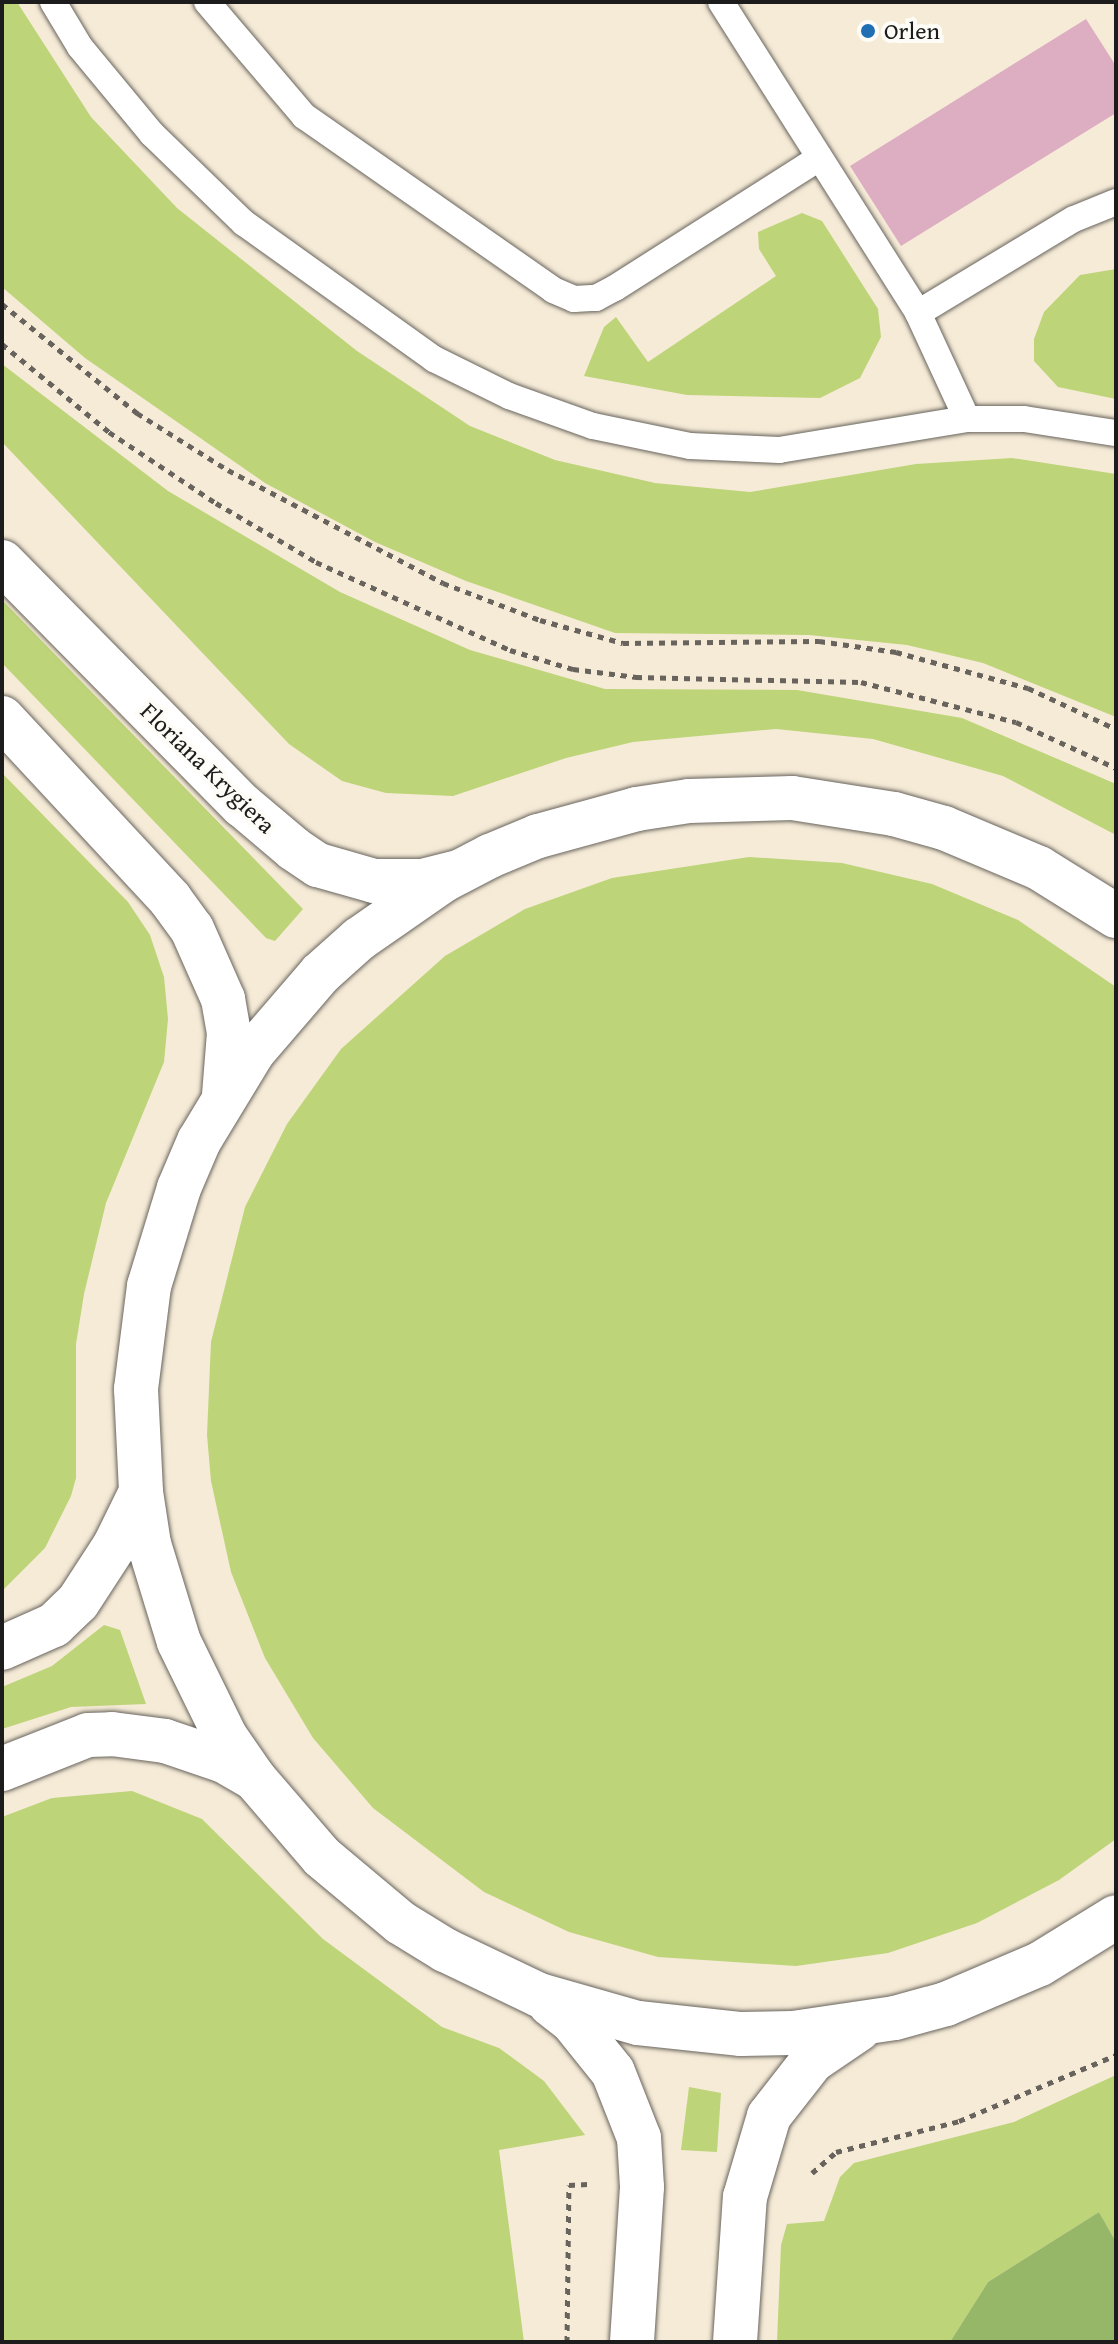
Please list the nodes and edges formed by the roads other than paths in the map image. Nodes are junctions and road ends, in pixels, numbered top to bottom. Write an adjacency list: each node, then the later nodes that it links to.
1 (53, 2): 7 (lane)
2 (207, 2): 4 (lane)
3 (721, 2): 4 (lane)
4 (819, 158): 6 (lane)
5 (1116, 202): 6 (lane)
6 (918, 313): 7 (lane)
7 (967, 419): 8 (lane)
8 (1116, 433)
9 (2, 562): 11 (main road, Floriana Krygiera)
10 (2, 718): 13 (main road)
11 (459, 872): 12 (main road); 13 (main road)
12 (1116, 916)
13 (224, 1095): 14 (main road)
14 (141, 1492): 15 (main road); 17 (main road)
15 (2, 1648)
16 (2, 1769): 17 (main road)
17 (254, 1778): 21 (main road)
18 (1116, 1917): 20 (main road)
19 (1116, 1946): 20 (lane)
20 (1061, 1951): 22 (main road)
21 (539, 1995): 22 (main road); 23 (main road)
22 (872, 2022): 24 (main road)
23 (632, 2342)
24 (735, 2342)

